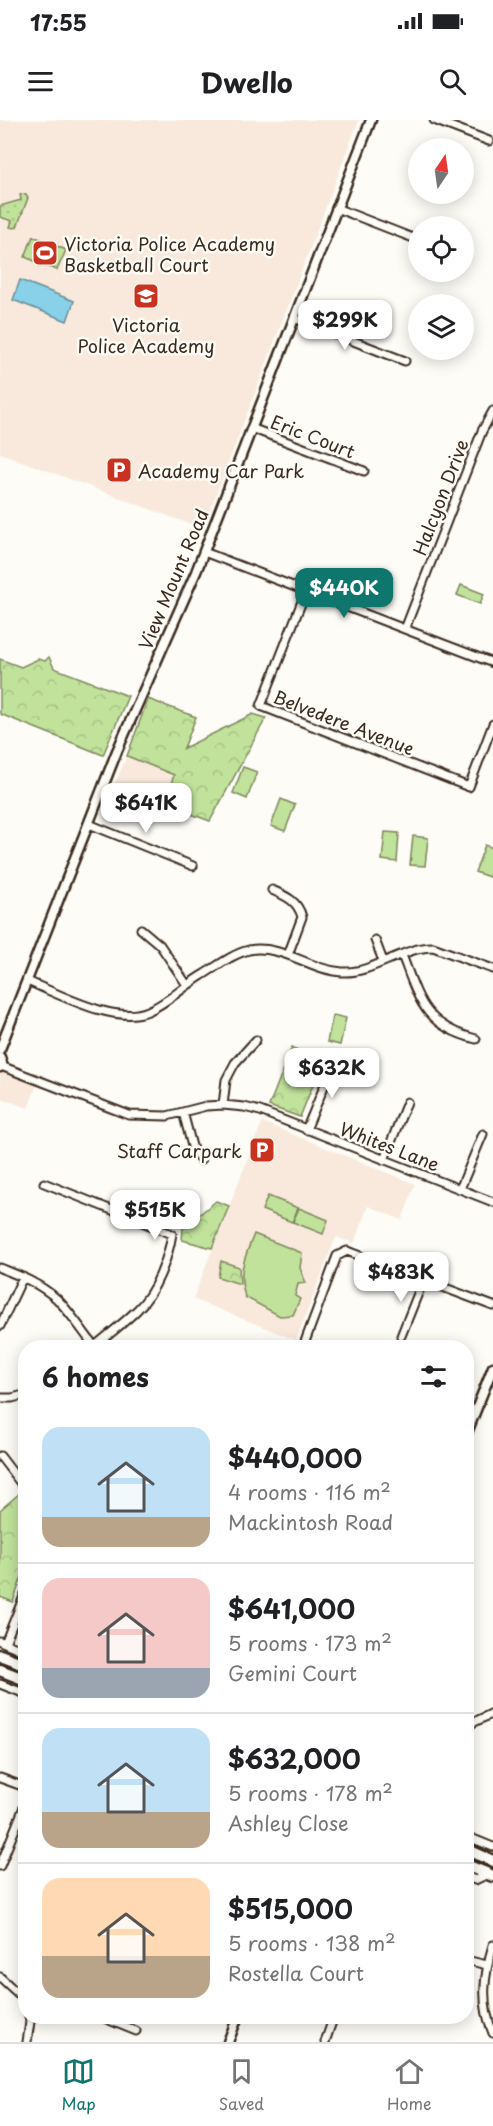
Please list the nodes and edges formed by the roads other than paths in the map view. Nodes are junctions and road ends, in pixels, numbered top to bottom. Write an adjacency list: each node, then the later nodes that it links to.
1 (371, 120): 4 (street, View Mount Road)
2 (434, 120): 3 (street)
3 (489, 141)
4 (336, 208): 5 (street); 6 (street, View Mount Road)
5 (408, 236)
6 (294, 318): 7 (street); 9 (street, View Mount Road)
7 (405, 361)
8 (493, 411): 13 (street, Halcyon Drive)
9 (251, 428): 10 (street, Eric Court); 11 (street, View Mount Road)
10 (364, 471)
11 (204, 552): 12 (street); 16 (street, View Mount Road)
12 (306, 591): 13 (street); 15 (street, Belvedere Avenue)
13 (405, 629): 14 (street)
14 (493, 663)
15 (493, 724)
16 (89, 824): 17 (street); 25 (street, View Mount Road)
17 (193, 866)
18 (272, 890): 21 (street)
19 (141, 929): 26 (street)
20 (375, 940): 23 (street)
21 (288, 955): 23 (street); 26 (street)
22 (402, 955): 23 (street); 24 (street); 27 (street)
23 (383, 960)
24 (493, 969)
25 (27, 981): 26 (street); 29 (street, View Mount Road)
26 (187, 985)
27 (476, 1039)
28 (256, 1040): 33 (street)
29 (0, 1048)
30 (335, 1060): 35 (street)
31 (0, 1063): 34 (street, Whites Lane)
32 (406, 1102): 38 (street)
33 (223, 1105): 34 (street, Whites Lane); 35 (street, Whites Lane)
34 (183, 1112): 37 (street)
35 (306, 1130): 38 (street, Whites Lane)
36 (483, 1134): 40 (street)
37 (201, 1160)
38 (384, 1160): 40 (street, Whites Lane)
39 (44, 1183): 49 (street)
40 (460, 1189): 41 (street, Whites Lane)
41 (493, 1202)
42 (0, 1268): 43 (street)
43 (24, 1277): 46 (street); 48 (street)
44 (423, 1281): 45 (street); 47 (street); 50 (street)
45 (493, 1306)
46 (0, 1326)
47 (401, 1336)
48 (90, 1340)
49 (103, 1340)
50 (306, 1340)
51 (493, 1367): 54 (street)
52 (18, 1396): 53 (street)
53 (0, 1398)
54 (474, 1415)
55 (0, 1456): 56 (street)
56 (18, 1480)
57 (18, 1609): 58 (street)
58 (3, 1642): 59 (street)
59 (18, 1649)
60 (0, 1655): 61 (main road)
61 (18, 1662)
62 (0, 1670): 63 (main road)
63 (18, 1677)
64 (0, 1684): 65 (street)
65 (18, 1691)
66 (493, 1713): 67 (street)
67 (474, 1722)
68 (0, 1778): 69 (street)
69 (18, 1784)
70 (18, 1822): 75 (street)
71 (474, 1839): 72 (street)
72 (493, 1847)
73 (474, 1853): 74 (main road)
74 (493, 1861)
75 (0, 1866)
76 (474, 1868): 77 (main road)
77 (490, 1875): 78 (street)
78 (474, 1880)
79 (493, 1945): 81 (street)
80 (474, 1962): 81 (street)
81 (487, 1965): 89 (street)
82 (0, 1977): 83 (street)
83 (18, 1994)
84 (30, 2024): 90 (street)
85 (119, 2024): 88 (street)
86 (235, 2024): 91 (street)
87 (331, 2024): 92 (street)
88 (136, 2031)
89 (493, 2033)
90 (27, 2042)
91 (228, 2042)
92 (324, 2042)

